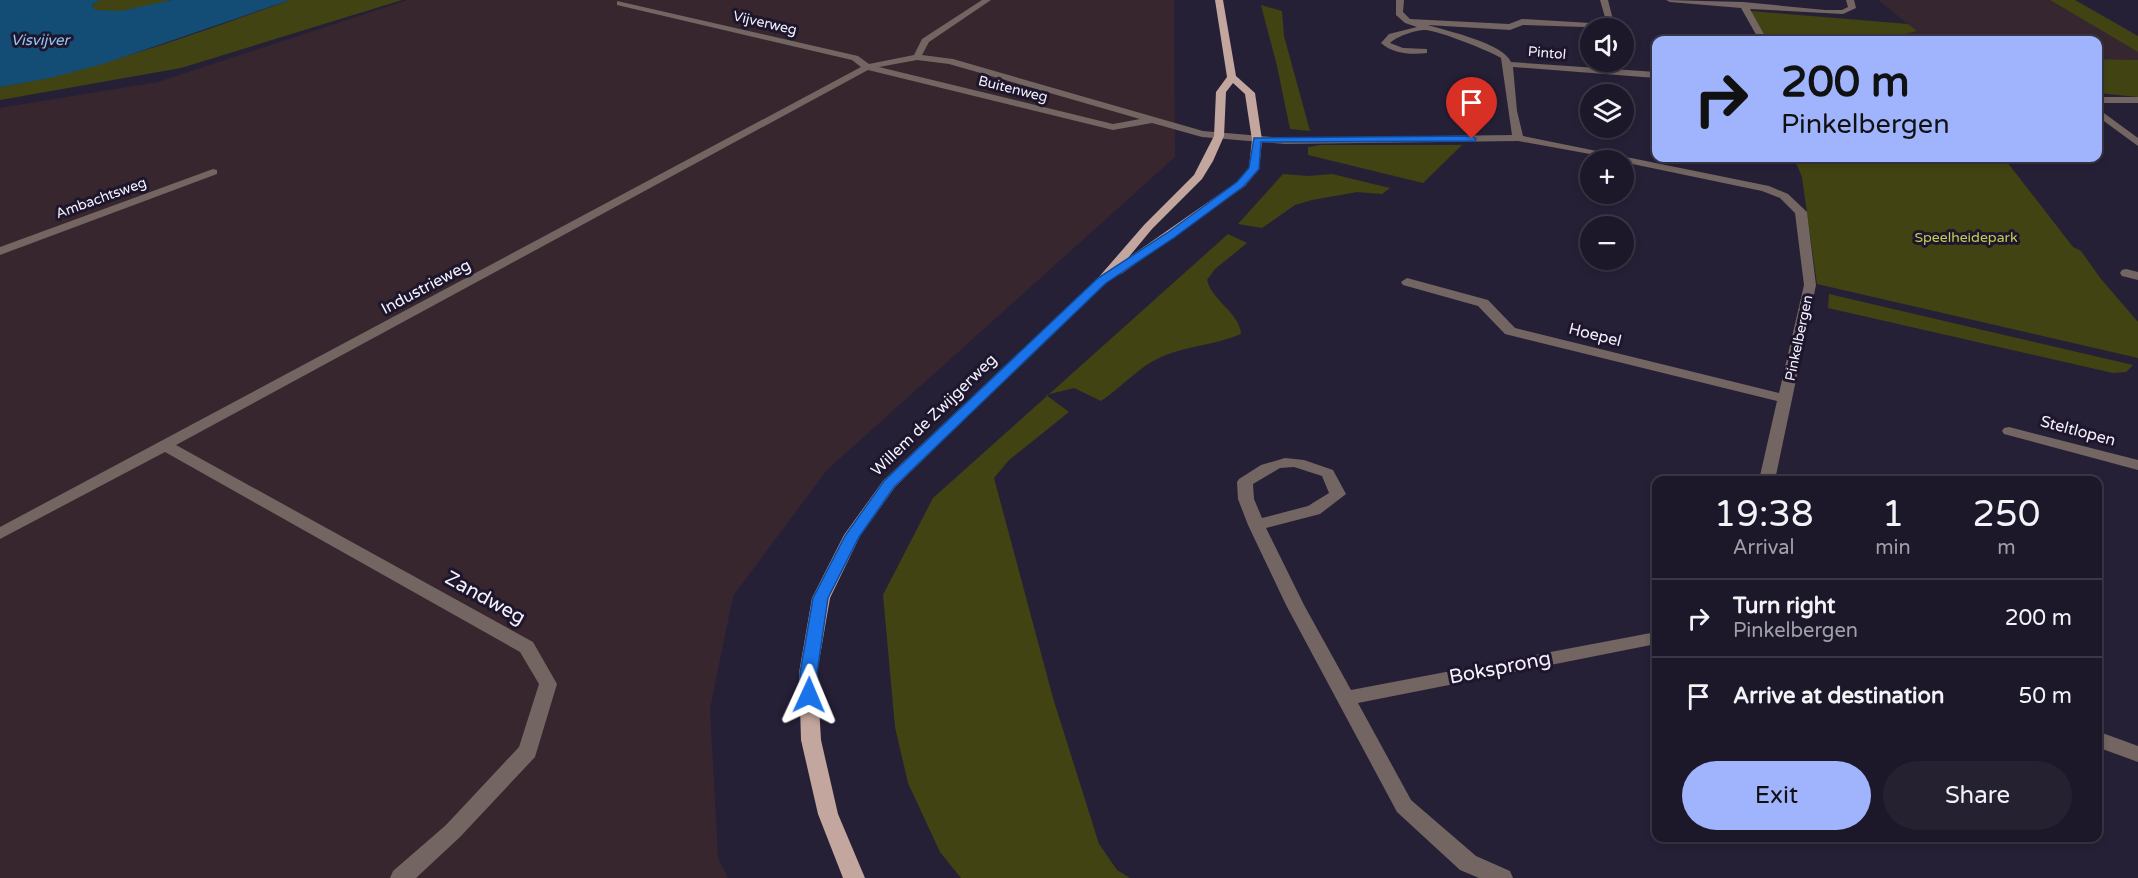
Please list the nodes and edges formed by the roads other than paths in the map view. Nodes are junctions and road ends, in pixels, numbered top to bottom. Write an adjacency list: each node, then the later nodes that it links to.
1 (987, 0): 13 (street)
2 (1219, 0): 17 (main road)
3 (1400, 0): 9 (street)
4 (1604, 0): 9 (street)
5 (1670, 0): 8 (street)
6 (1850, 0): 8 (street)
7 (620, 3): 15 (street, Vijverweg)
8 (1743, 4): 11 (street)
9 (1408, 21): 10 (street)
10 (1427, 27): 12 (street); 14 (street)
11 (1761, 36)
12 (1424, 51)
13 (917, 57): 15 (street, Buitenweg); 21 (street, Buitenweg)
14 (1508, 64): 16 (street, Pintol); 23 (street)
15 (867, 67): 21 (street, Buitenweg); 32 (street, Industrieweg)
16 (1652, 75)
17 (1232, 77): 22 (main road, Willem de Zwijgerweg); 24 (main road, Willem de Zwijgerweg)
18 (2102, 100): 19 (street)
19 (2138, 100)
20 (2102, 115): 25 (street)
21 (1154, 120): 22 (street, Buitenweg)
22 (1219, 136): 24 (street, Buitenweg); 28 (main road, Willem de Zwijgerweg)
23 (1518, 138): 24 (street, Pinkelbergen); 30 (street, Pinkelbergen)
24 (1257, 140): 28 (main road, Willem de Zwijgerweg)
25 (2138, 143)
26 (213, 172): 27 (street, Ambachtsweg)
27 (0, 251)
28 (1102, 281): 42 (main road, Willem de Zwijgerweg)
29 (1407, 282): 30 (street, Hoepel)
30 (1786, 399): 34 (street, Pinkelbergen)
31 (2009, 431): 33 (street, Steltlopen)
32 (166, 446): 36 (street, Industrieweg); 41 (street, Zandweg)
33 (2138, 465)
34 (1768, 476)
35 (1256, 525): 35 (street); 38 (street)
36 (0, 534)
37 (1652, 639): 38 (street, Boksprong)
38 (1345, 698): 43 (street)
39 (2102, 741): 40 (street)
40 (2138, 754)
41 (401, 878)
42 (854, 878)
43 (1503, 878)

